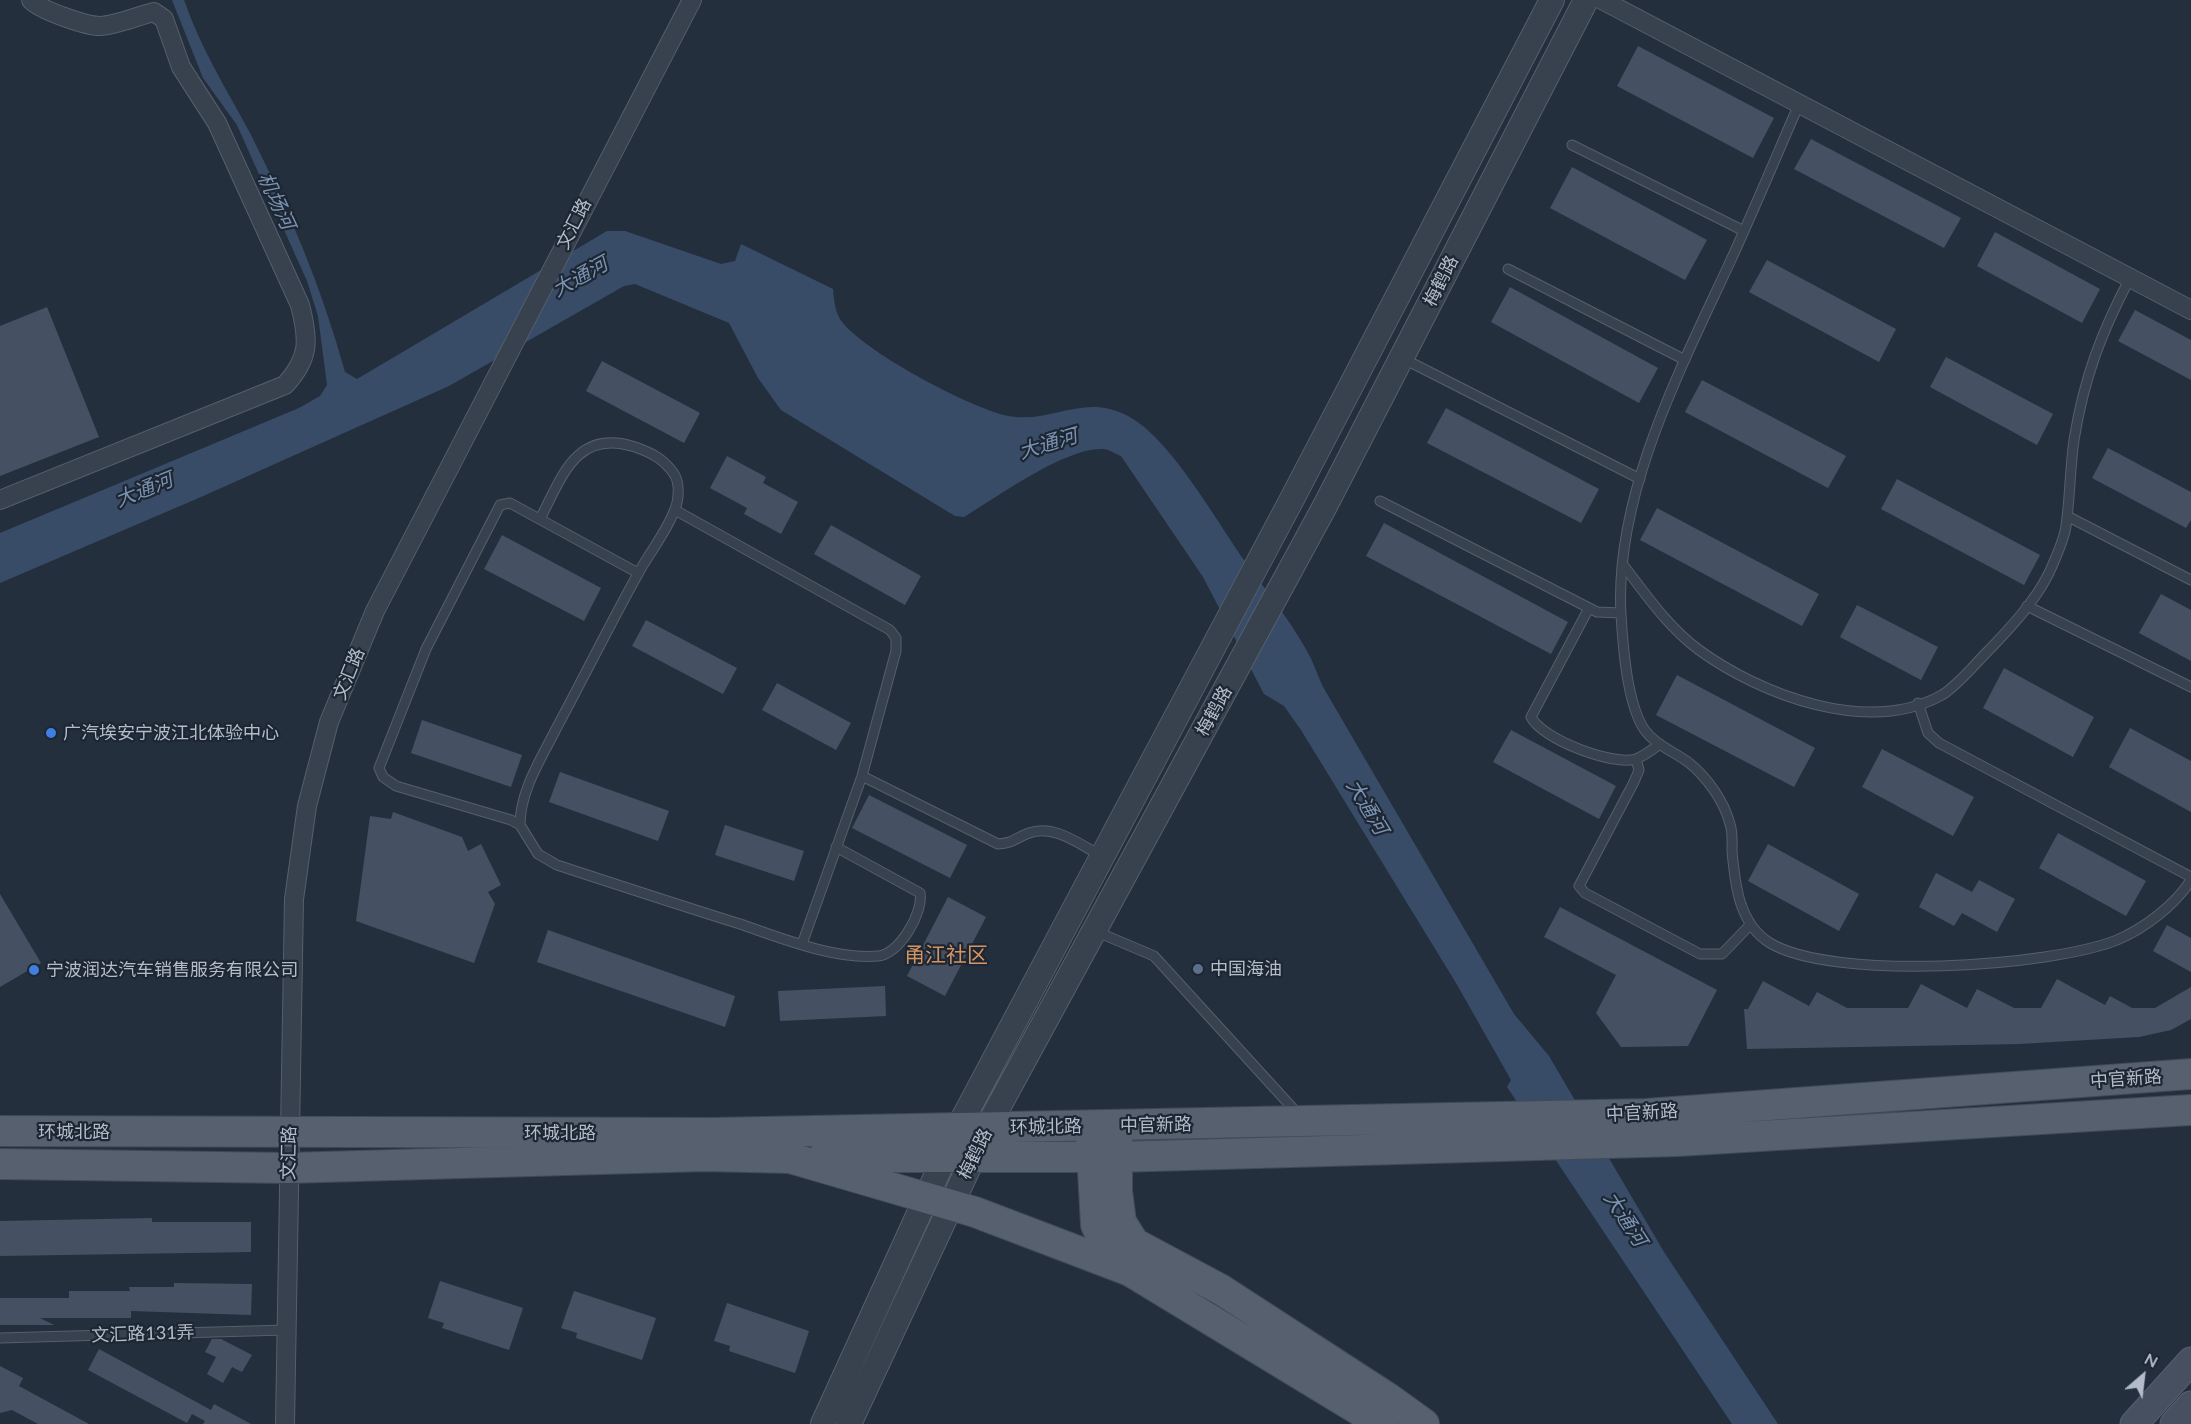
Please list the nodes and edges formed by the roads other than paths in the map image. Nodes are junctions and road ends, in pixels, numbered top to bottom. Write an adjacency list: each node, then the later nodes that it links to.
1 (31, 0): 15 (street)
2 (692, 0): 44 (street, 文汇路)
3 (1552, 0): 33 (street, 梅鹤路)
4 (1586, 0): 12 (street, 梅鹤路)
5 (1602, 0): 6 (street)
6 (1799, 104): 8 (lane); 10 (street)
7 (1572, 145): 8 (lane)
8 (1744, 231): 13 (lane)
9 (1508, 269): 13 (lane)
10 (2130, 278): 11 (street); 18 (lane)
11 (2191, 310)
12 (1402, 358): 14 (lane); 36 (street, 梅鹤路)
13 (1685, 360): 14 (lane)
14 (1640, 479): 20 (lane)
15 (0, 500)
16 (1380, 501): 24 (lane)
17 (675, 510): 19 (lane); 21 (lane); 30 (lane)
18 (2067, 516): 22 (lane); 23 (lane)
19 (540, 519): 21 (lane); 31 (lane)
20 (1624, 566): 25 (lane); 27 (lane)
21 (638, 573): 31 (lane)
22 (2191, 580)
23 (2027, 606): 26 (lane); 27 (lane)
24 (1589, 608): 25 (lane); 29 (lane)
25 (1621, 613): 28 (lane)
26 (2191, 687)
27 (1918, 703): 34 (lane)
28 (1660, 744): 29 (lane); 35 (lane)
29 (1636, 759): 35 (lane)
30 (862, 776): 32 (lane); 33 (lane)
31 (520, 825): 37 (lane)
32 (836, 847): 37 (lane); 37 (lane)
33 (1102, 856): 42 (street, 梅鹤路)
34 (2191, 878): 35 (lane)
35 (1750, 926)
36 (1094, 931): 40 (lane); 42 (street, 梅鹤路)
37 (802, 944)
38 (2191, 1074): 40 (main road, 中官新路)
39 (2191, 1110): 46 (main road, 中官新路)
40 (1306, 1122): 41 (main road, 中官新路)
41 (1104, 1126): 42 (main road, 环城北路); 46 (main road, 环城北路)
42 (972, 1128): 44 (main road, 环城北路); 45 (street, 梅鹤路)
43 (0, 1131): 44 (main road, 环城北路)
44 (290, 1132): 49 (street, 文汇路)
45 (959, 1156): 46 (main road, 环城北路); 47 (main road, 环城北路); 50 (street, 梅鹤路)
46 (1105, 1156): 51 (main road, 环城北路); 60 (main road, 环城北路)
47 (790, 1158): 49 (main road, 环城北路); 50 (main road, 环城北路)
48 (0, 1164): 49 (main road, 环城北路)
49 (288, 1168): 52 (street, 文汇路)
50 (939, 1202): 51 (main road, 环城北路); 57 (street, 梅鹤路); 58 (street, 梅鹤路)
51 (1130, 1271): 59 (main road, 环城北路)
52 (286, 1330): 53 (lane, 文汇路131弄); 56 (street, 文汇路)
53 (0, 1338)
54 (2191, 1361): 61 (main road)
55 (2191, 1406): 62 (main road)
56 (285, 1424)
57 (823, 1424)
58 (849, 1424)
59 (1382, 1424)
60 (1424, 1424)
61 (2134, 1424)
62 (2174, 1424)

